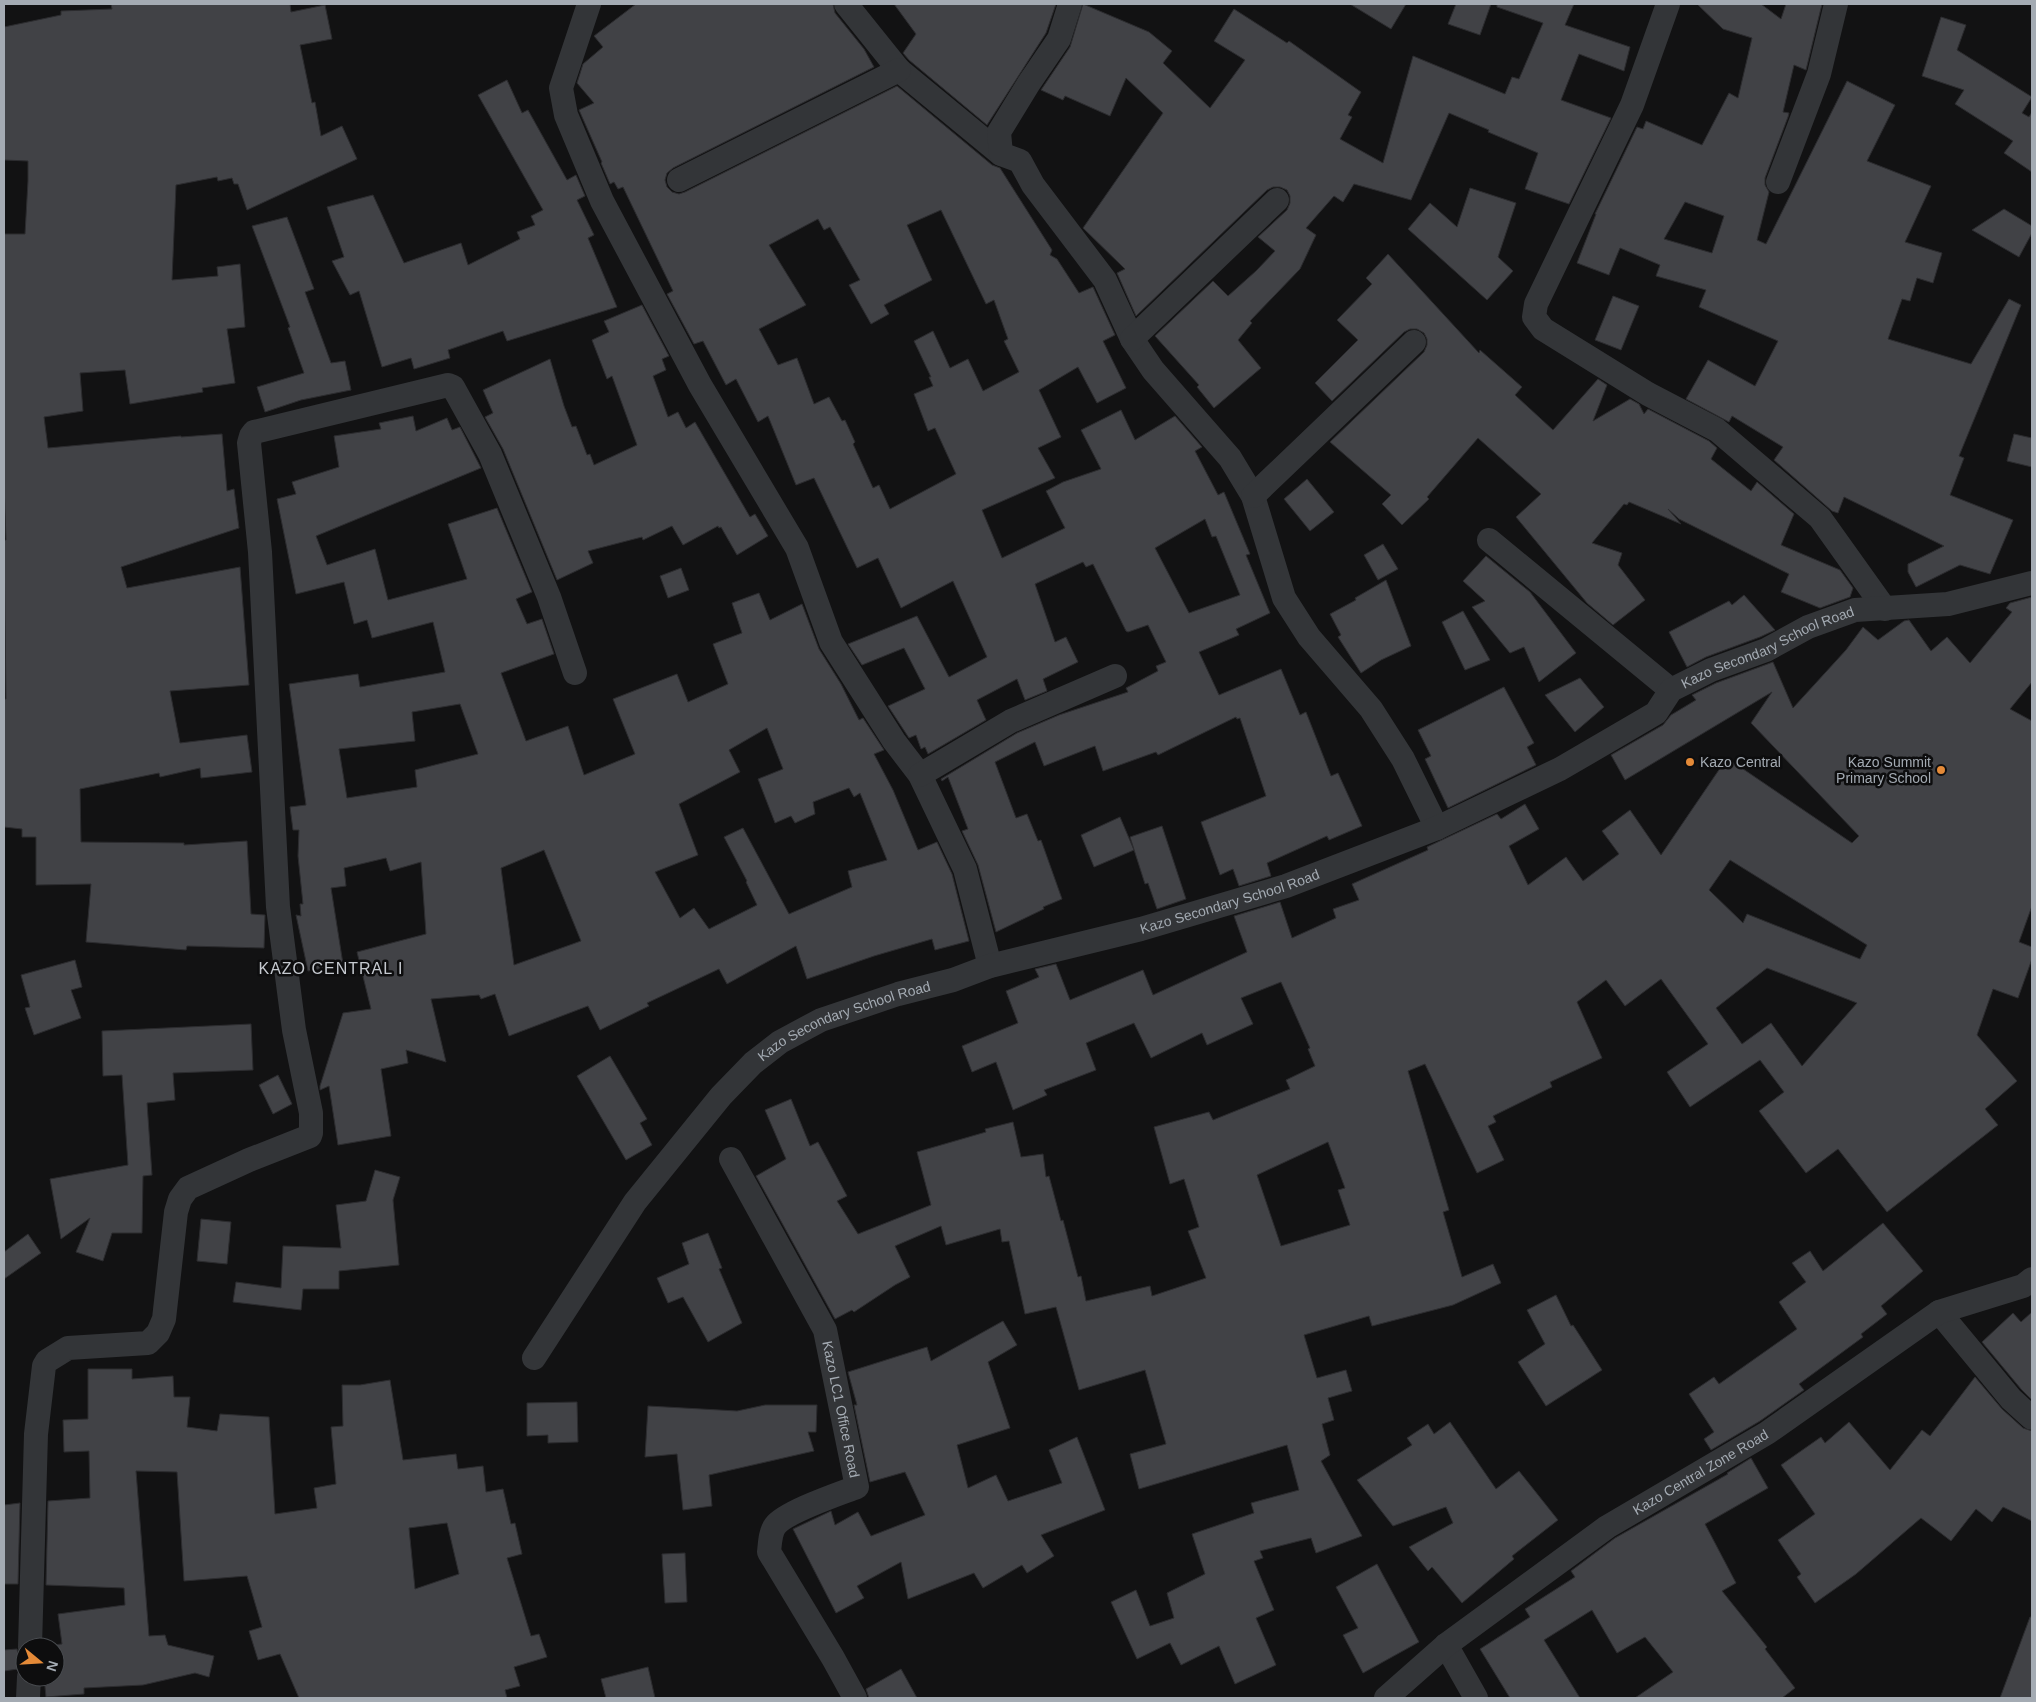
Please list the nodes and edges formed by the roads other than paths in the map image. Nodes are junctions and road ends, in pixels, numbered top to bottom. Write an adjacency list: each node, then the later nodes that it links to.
1 (588, 4): 20 (street)
2 (846, 4): 6 (street)
3 (1070, 4): 7 (street)
4 (1668, 4): 16 (street)
5 (1836, 4): 9 (street)
6 (899, 70): 7 (street); 8 (street)
7 (1001, 154): 11 (street)
8 (679, 180)
9 (1778, 182)
10 (1277, 200): 11 (street)
11 (1132, 340): 13 (street)
12 (1414, 342): 13 (street)
13 (1253, 496): 21 (street)
14 (1489, 540): 19 (street)
15 (2032, 583): 16 (street, Kazo Secondary School Road)
16 (1885, 608): 19 (street, Kazo Secondary School Road)
17 (575, 674): 28 (street)
18 (1115, 676): 20 (street)
19 (1671, 690): 21 (street, Kazo Secondary School Road)
20 (920, 775): 22 (street)
21 (1437, 828): 22 (street, Kazo Secondary School Road)
22 (990, 966): 26 (street, Kazo Secondary School Road)
23 (731, 1159): 30 (street, Kazo LC1 Office Road)
24 (2032, 1279): 25 (street, Kazo Central Zone Road)
25 (1939, 1312): 27 (street); 29 (street, Kazo Central Zone Road)
26 (534, 1358)
27 (2032, 1418)
28 (30, 1637)
29 (1446, 1646): 31 (street, Kazo Central Zone Road); 32 (street)
30 (855, 1698)
31 (1386, 1698)
32 (1476, 1698)

